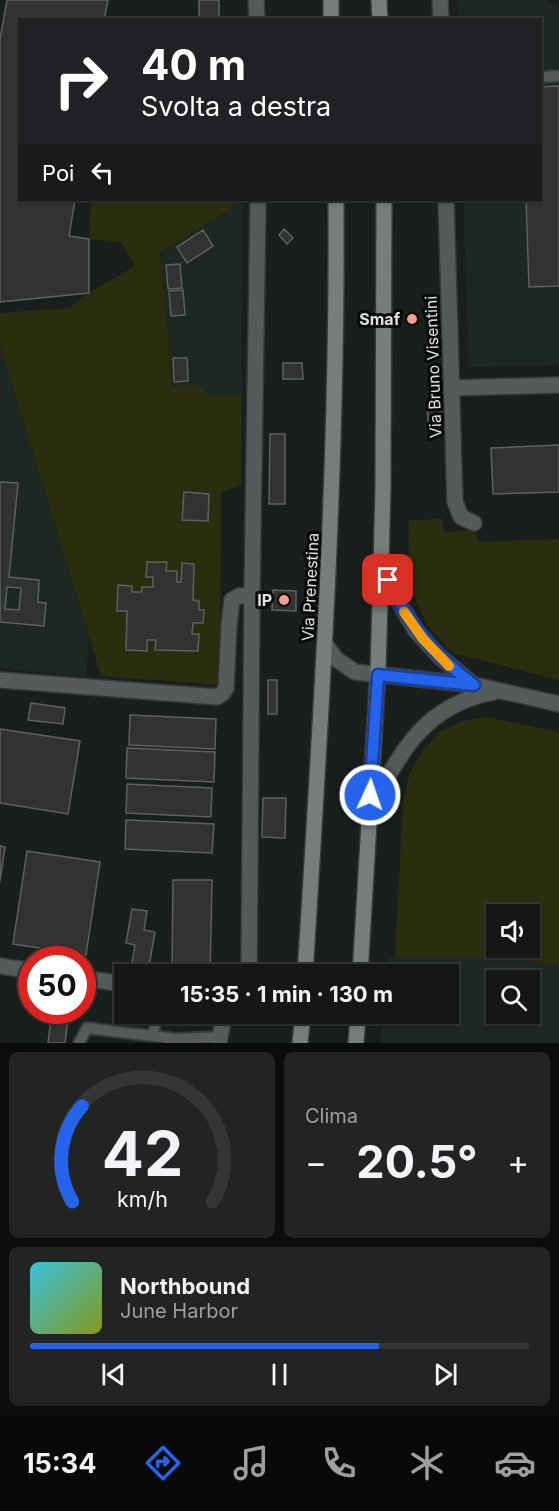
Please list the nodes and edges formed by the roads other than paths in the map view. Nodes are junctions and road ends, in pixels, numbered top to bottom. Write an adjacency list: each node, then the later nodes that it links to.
1 (256, 0): 5 (street)
2 (331, 0): 6 (main road)
3 (379, 0): 7 (main road)
4 (440, 0): 8 (street)
5 (257, 18)
6 (331, 18)
7 (380, 18)
8 (441, 18)
9 (559, 76): 10 (lane)
10 (542, 77)
11 (258, 201): 19 (street)
12 (336, 201): 20 (main road, Via Prenestina)
13 (384, 201): 18 (main road)
14 (447, 201): 16 (street, Via Bruno Visentini)
15 (559, 385): 16 (street)
16 (451, 388): 17 (street, Via Bruno Visentini)
17 (474, 523)
18 (381, 567): 21 (main road); 23 (street)
19 (252, 595): 22 (street); 27 (street)
20 (325, 644): 21 (street); 28 (main road, Via Prenestina)
21 (378, 675): 23 (street); 26 (main road)
22 (0, 680)
23 (474, 685): 24 (street)
24 (500, 690): 25 (street); 26 (street)
25 (559, 704)
26 (369, 815): 29 (main road)
27 (249, 964)
28 (306, 964)
29 (361, 964)
30 (0, 966): 31 (street)
31 (18, 969)
32 (96, 980): 33 (street)
33 (114, 983)
34 (155, 1024): 38 (lane)
35 (223, 1024): 39 (street)
36 (302, 1024): 42 (main road)
37 (357, 1024): 43 (main road)
38 (153, 1036): 40 (lane); 41 (lane)
39 (219, 1040): 40 (lane)
40 (176, 1041)
41 (79, 1043)
42 (300, 1043)
43 (356, 1043)

